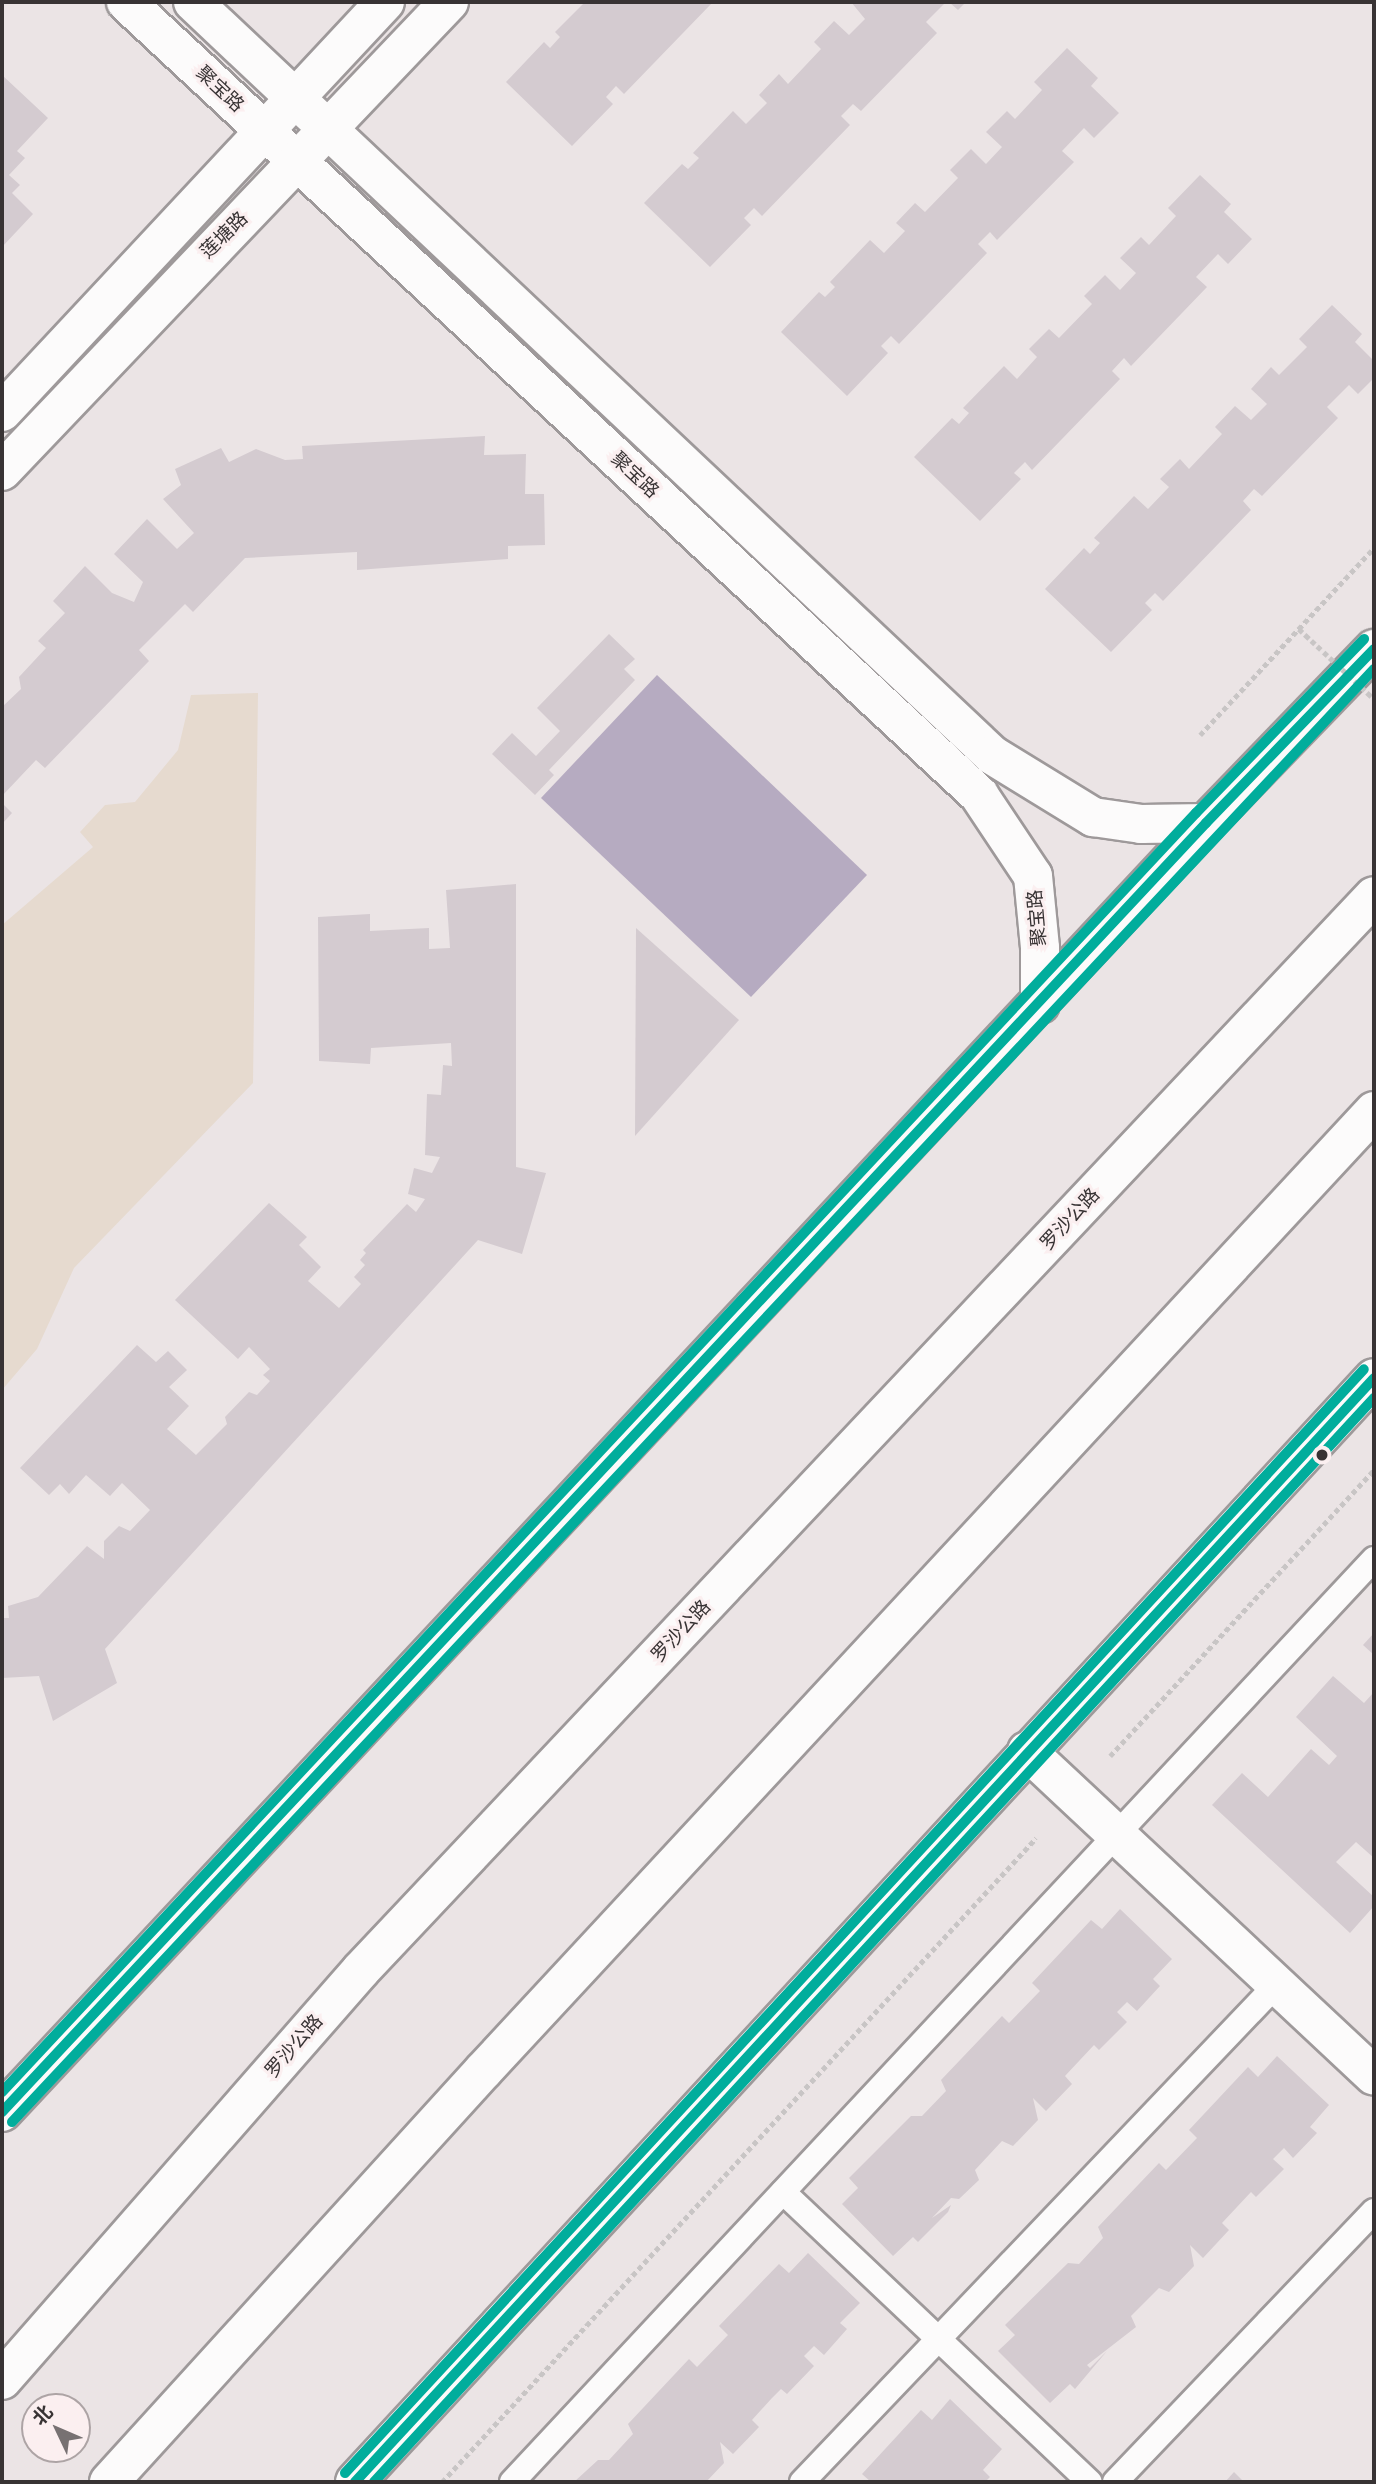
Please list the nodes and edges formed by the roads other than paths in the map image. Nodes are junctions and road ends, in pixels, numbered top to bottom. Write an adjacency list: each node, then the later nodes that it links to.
1 (126, 2): 7 (main road, 聚宝路)
2 (193, 2): 5 (main road)
3 (385, 2): 5 (main road, 莲塘路)
4 (449, 2): 6 (main road, 莲塘路)
5 (296, 99): 6 (main road); 7 (main road, 莲塘路)
6 (329, 129): 8 (main road, 莲塘路); 12 (main road)
7 (265, 132): 8 (main road, 聚宝路); 9 (main road, 莲塘路)
8 (300, 162): 10 (main road, 莲塘路); 14 (main road, 聚宝路)
9 (2, 412)
10 (2, 471)
11 (1374, 649): 12 (main road)
12 (1206, 823): 14 (main road)
13 (1374, 896): 26 (main road, 罗沙公路)
14 (1040, 1004): 22 (main road)
15 (1374, 1111): 27 (main road)
16 (1374, 1378): 18 (main road)
17 (1374, 1559): 19 (lane)
18 (1027, 1751): 19 (main road); 28 (main road)
19 (1117, 1835): 20 (main road); 23 (lane)
20 (1277, 1984): 21 (main road); 25 (lane)
21 (1374, 2076)
22 (6, 2100)
23 (783, 2192): 25 (lane); 29 (lane)
24 (1374, 2211): 32 (lane)
25 (939, 2339): 30 (lane); 31 (lane)
26 (2, 2380)
27 (109, 2482)
28 (355, 2482)
29 (512, 2482)
30 (802, 2482)
31 (1090, 2482)
32 (1115, 2482)

